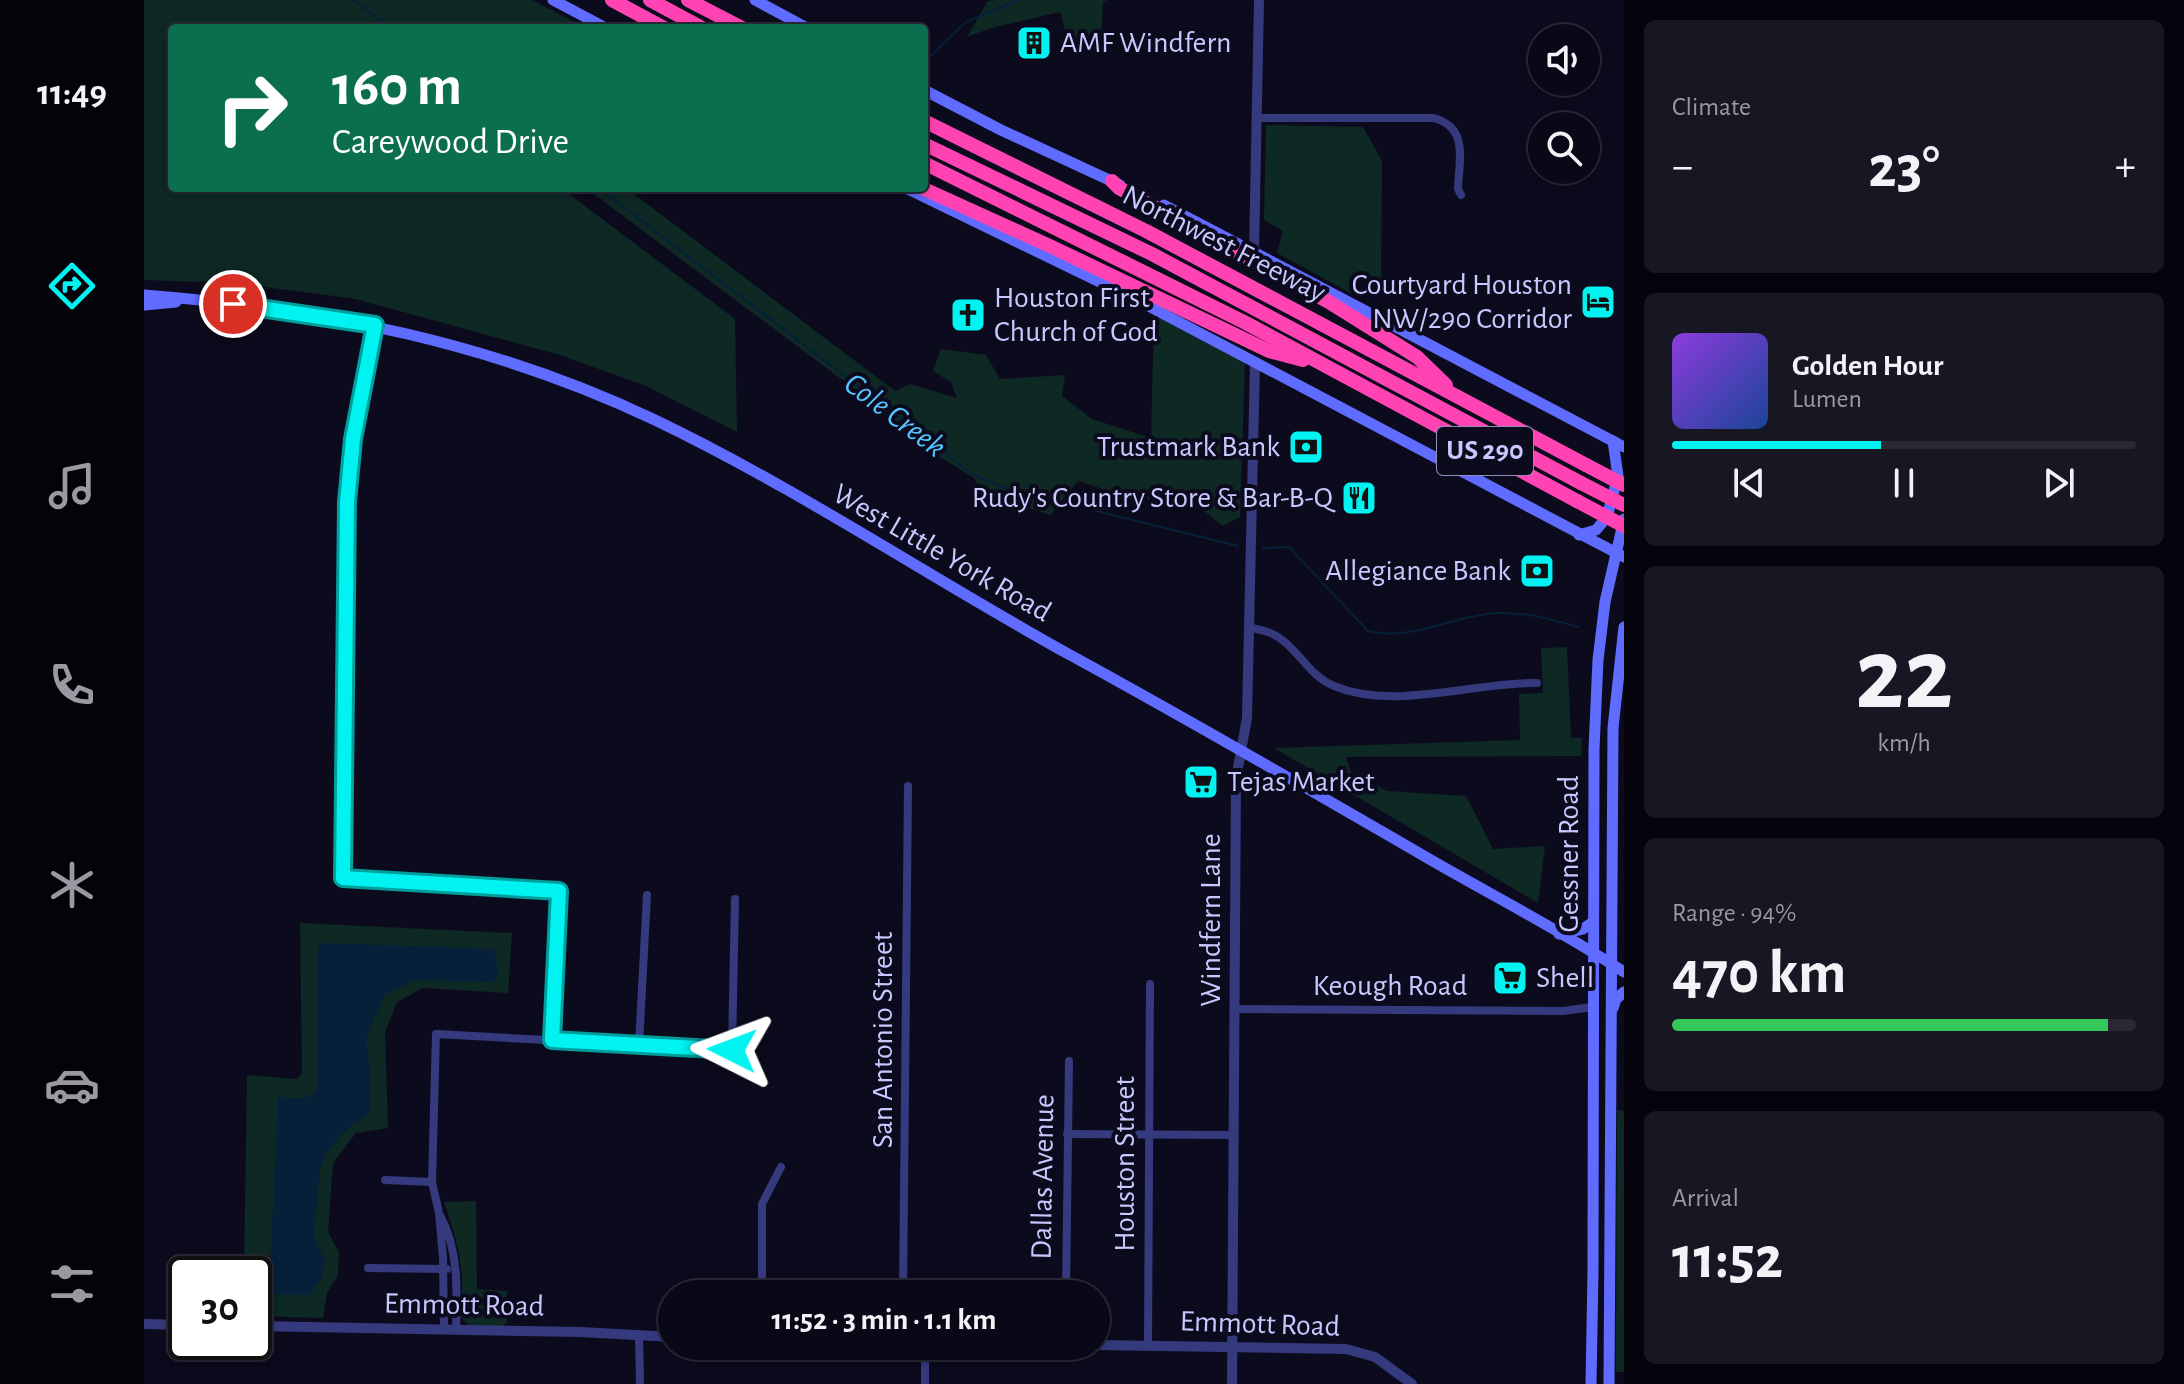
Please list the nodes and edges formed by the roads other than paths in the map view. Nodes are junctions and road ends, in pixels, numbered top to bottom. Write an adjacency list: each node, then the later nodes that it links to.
1 (553, 0): 7 (main road)
2 (612, 0): 8 (highway)
3 (650, 0): 9 (highway)
4 (688, 0): 10 (highway)
5 (755, 0): 11 (main road)
6 (1259, 0): 13 (street)
7 (598, 24)
8 (657, 24)
9 (695, 24)
10 (734, 24)
11 (800, 24)
12 (928, 92): 17 (main road)
13 (1256, 118): 20 (street); 21 (street)
14 (928, 123): 28 (highway, Northwest Freeway / US 290)
15 (928, 146): 31 (highway, bridge)
16 (928, 165): 27 (highway, Northwest Freeway / US 290)
17 (1112, 181): 21 (main road); 28 (highway)
18 (928, 191): 27 (highway)
19 (914, 192): 26 (main road)
20 (1461, 195)
21 (1254, 252): 29 (main road)
22 (144, 295): 23 (main road, West Little York Road)
23 (188, 301): 24 (main road, West Little York Road); 25 (main road, West Little York Road)
24 (144, 305)
25 (375, 325): 41 (main road, West Little York Road); 57 (street)
26 (1255, 362): 34 (main road); 36 (street, Windfern Lane)
27 (1322, 365): 33 (highway, Northwest Freeway / US 290, bridge)
28 (1458, 397): 30 (highway, Northwest Freeway / US 290, bridge)
29 (1618, 444): 34 (main road)
30 (1624, 485)
31 (1624, 505)
32 (1624, 519): 35 (main road, Gessner Road)
33 (1624, 526)
34 (1579, 535): 35 (main road)
35 (1620, 555): 39 (main road, Gessner Road)
36 (1249, 627): 38 (street); 41 (street, Windfern Lane)
37 (1624, 627): 40 (main road, Gessner Road)
38 (1537, 683)
39 (1595, 716): 40 (main road); 43 (main road, Gessner Road)
40 (1614, 717): 44 (main road, Gessner Road)
41 (1242, 751): 48 (main road, West Little York Road); 55 (street, Windfern Lane)
42 (908, 786): 75 (street, San Antonio Street)
43 (1593, 818): 44 (main road); 47 (main road, Gessner Road)
44 (1612, 818): 50 (main road, Gessner Road)
45 (647, 895): 58 (street)
46 (735, 899): 58 (street)
47 (1593, 922): 48 (main road); 49 (main road, Gessner Road)
48 (1559, 934): 49 (main road, West Little York Road)
49 (1593, 953): 50 (main road, West Little York Road); 54 (main road, Gessner Road)
50 (1611, 964): 51 (main road, West Little York Road); 56 (main road, Gessner Road)
51 (1624, 972)
52 (1150, 984): 64 (street, Houston Street)
53 (1624, 992): 56 (main road)
54 (1592, 1007): 55 (street, Keough Road); 60 (main road, Gessner Road)
55 (1235, 1009): 63 (street, Windfern Lane)
56 (1612, 1009): 61 (main road, Gessner Road)
57 (552, 1040): 58 (street); 67 (street)
58 (639, 1045)
59 (1069, 1061): 62 (street, Dallas Avenue)
60 (1592, 1125): 61 (main road); 72 (main road, Gessner Road)
61 (1612, 1125): 73 (main road, Gessner Road)
62 (1067, 1134): 64 (street); 76 (street, Dallas Avenue)
63 (1232, 1135): 64 (street); 86 (street, Windfern Lane)
64 (1150, 1136): 85 (street, Houston Street)
65 (781, 1167): 74 (street)
66 (385, 1180): 67 (street)
67 (432, 1182): 68 (street)
68 (439, 1213): 70 (street); 71 (street)
69 (368, 1268): 71 (street)
70 (456, 1268): 71 (street); 81 (street)
71 (444, 1270): 80 (street)
72 (1593, 1271): 73 (main road); 87 (main road, Gessner Road)
73 (1611, 1271): 88 (main road, Gessner Road)
74 (762, 1280)
75 (903, 1280)
76 (1066, 1280)
77 (144, 1324): 78 (street)
78 (168, 1325)
79 (272, 1326): 80 (street, Emmott Road)
80 (444, 1329): 81 (street, Emmott Road)
81 (456, 1329): 82 (street, Emmott Road)
82 (639, 1336): 83 (street, Emmott Road); 90 (street)
83 (658, 1337)
84 (1110, 1345): 85 (street, Emmott Road)
85 (1148, 1345): 86 (street, Emmott Road)
86 (1232, 1346): 92 (street, Windfern Lane); 93 (street, Emmott Road)
87 (1592, 1356): 88 (main road); 94 (main road, Gessner Road)
88 (1611, 1357): 95 (main road, Gessner Road)
89 (925, 1360): 91 (street)
90 (640, 1384)
91 (925, 1384)
92 (1232, 1384)
93 (1412, 1384)
94 (1591, 1384)
95 (1609, 1384)

